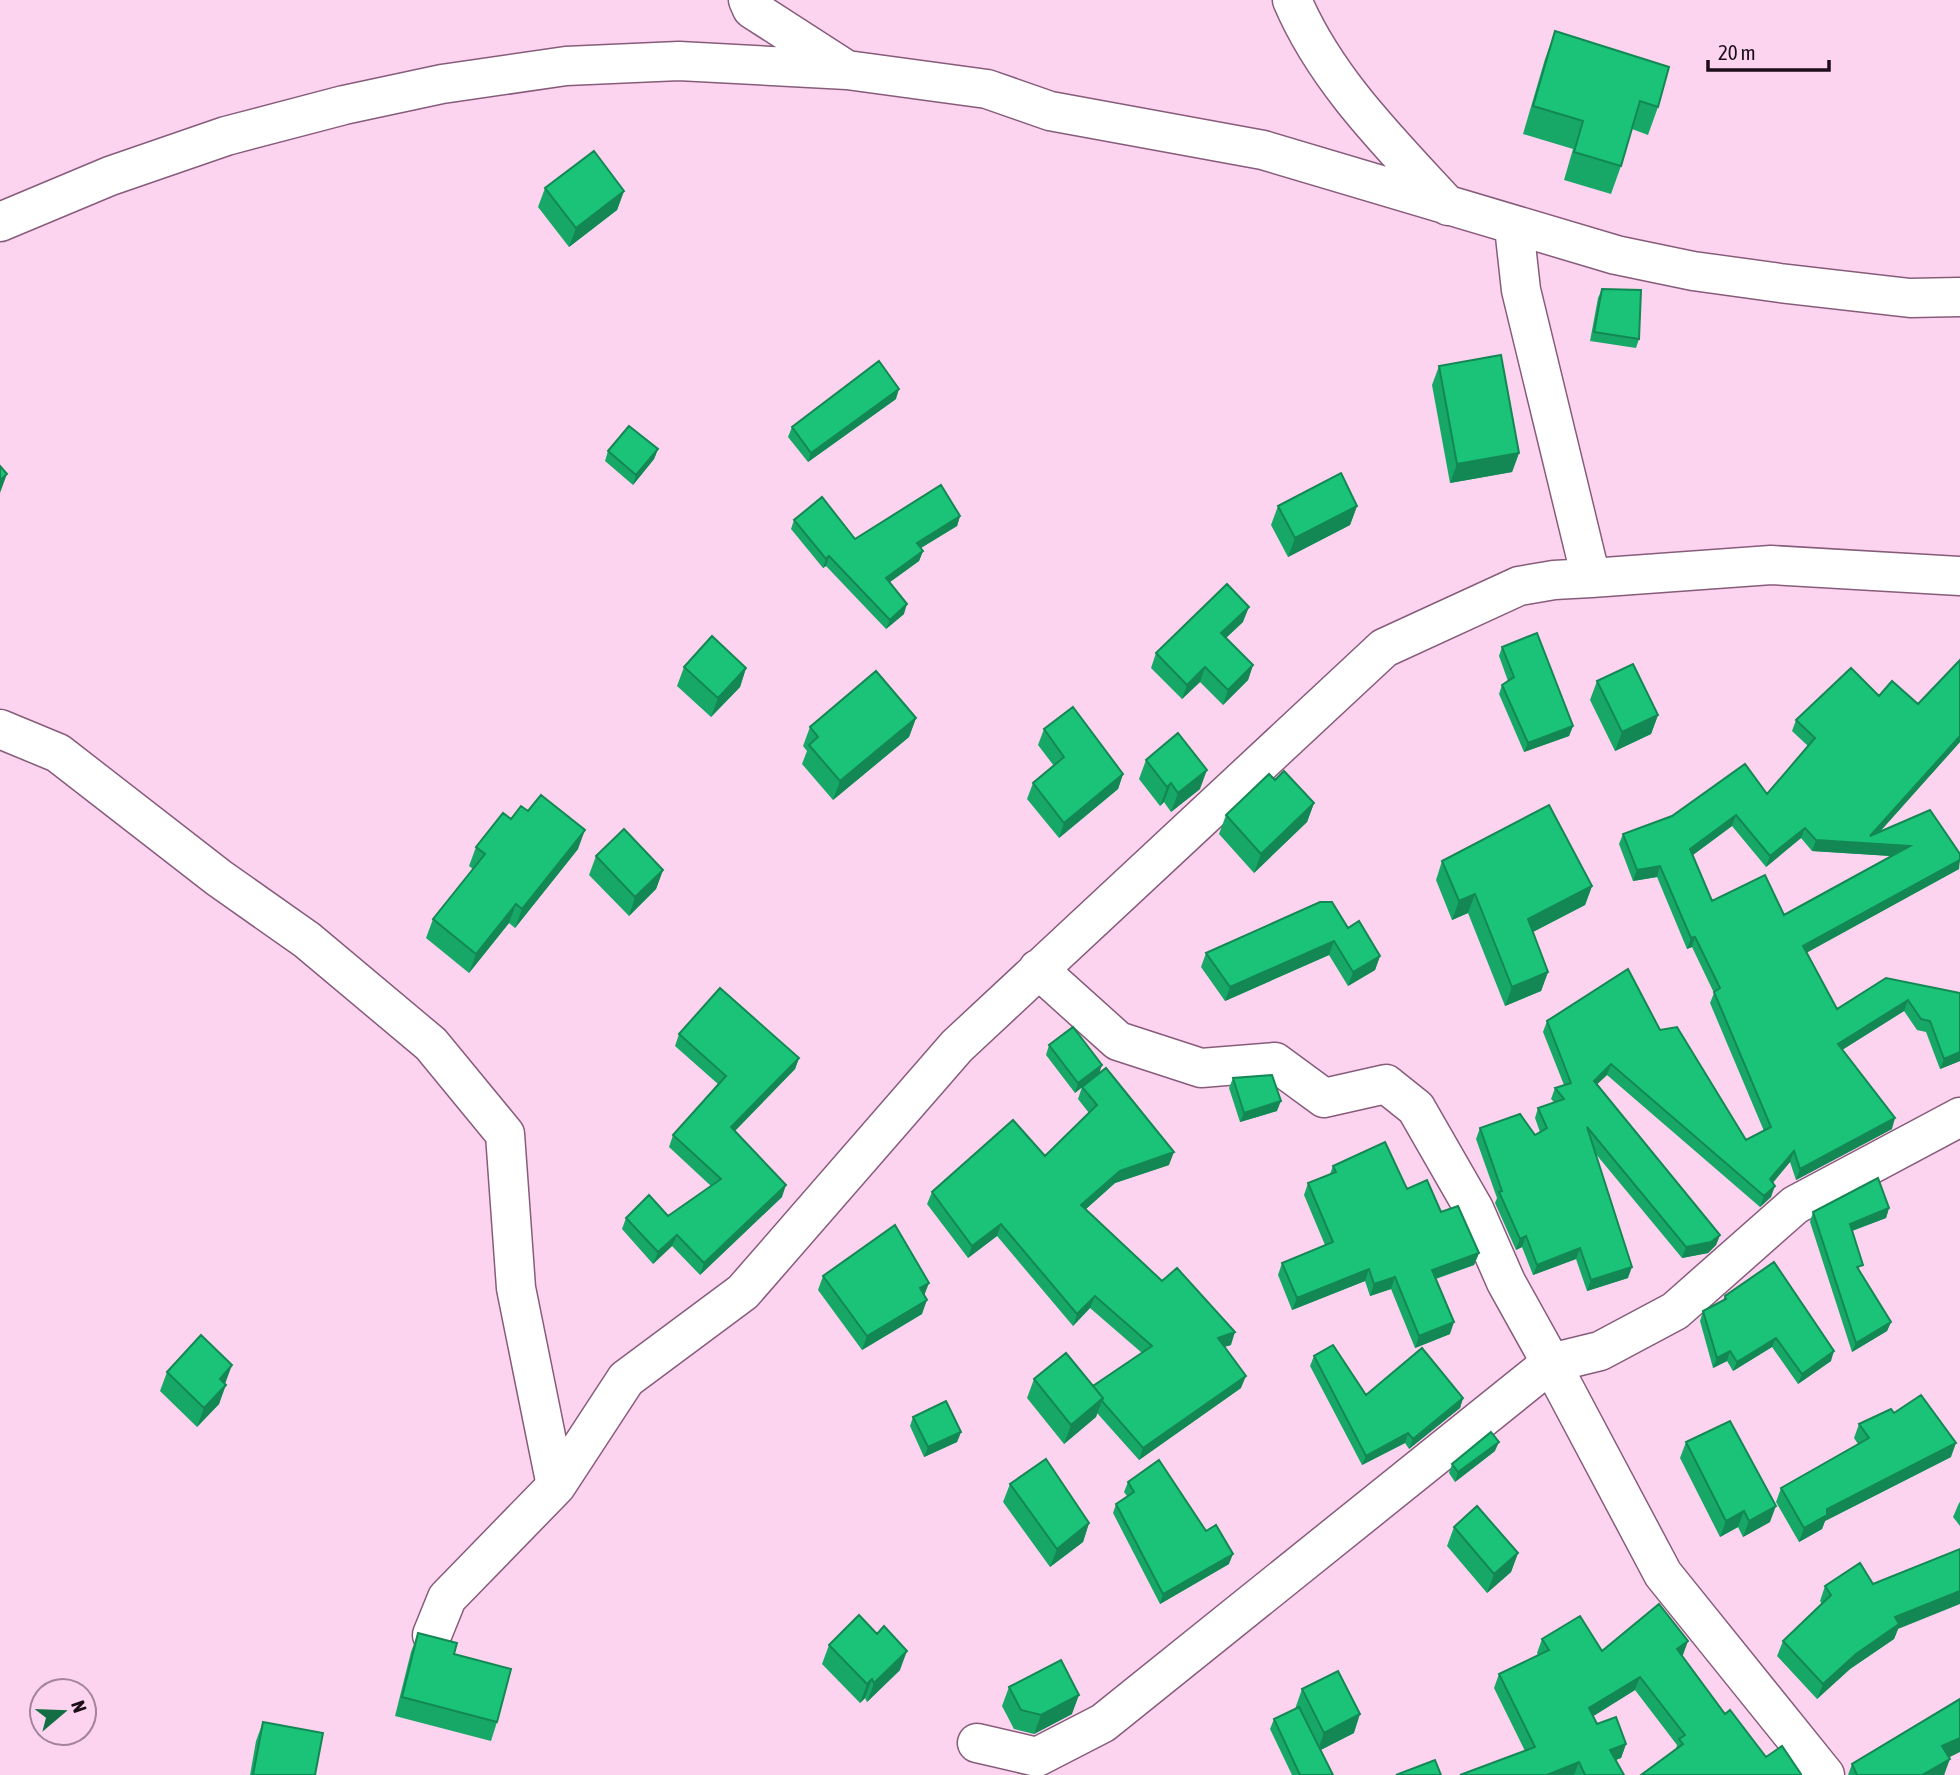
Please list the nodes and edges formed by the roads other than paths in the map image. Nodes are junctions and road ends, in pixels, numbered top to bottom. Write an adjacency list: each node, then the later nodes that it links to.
1 (748, 0): 3 (street)
2 (1292, 0): 4 (street)
3 (847, 70): 4 (street); 5 (street)
4 (1449, 206): 6 (street)
5 (0, 222)
6 (1514, 227): 7 (street); 9 (street)
7 (1960, 297)
8 (1960, 576): 9 (street)
9 (1591, 578): 11 (street)
10 (0, 729): 14 (street)
11 (1038, 969): 13 (street); 14 (street)
12 (1960, 1117): 13 (street)
13 (1551, 1363): 16 (street); 17 (street)
14 (555, 1486): 15 (street)
15 (432, 1635)
16 (977, 1743)
17 (1825, 1775)

